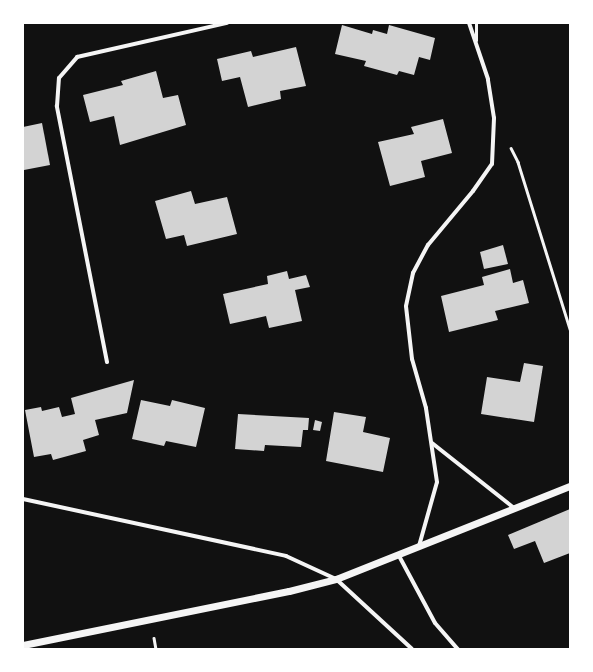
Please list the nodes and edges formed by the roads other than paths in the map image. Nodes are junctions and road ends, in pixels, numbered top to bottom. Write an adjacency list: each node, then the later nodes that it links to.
1 (227, 23): 5 (street)
2 (469, 23): 4 (street)
3 (476, 23): 4 (lane)
4 (476, 42): 6 (street)
5 (107, 362)
6 (431, 443): 9 (street); 10 (street)
7 (570, 486): 9 (street)
8 (23, 499): 12 (street)
9 (516, 509): 10 (street)
10 (419, 546): 11 (street)
11 (398, 554): 12 (street); 15 (street)
12 (336, 579): 13 (street); 14 (street)
13 (23, 645)
14 (412, 649)
15 (458, 649)

